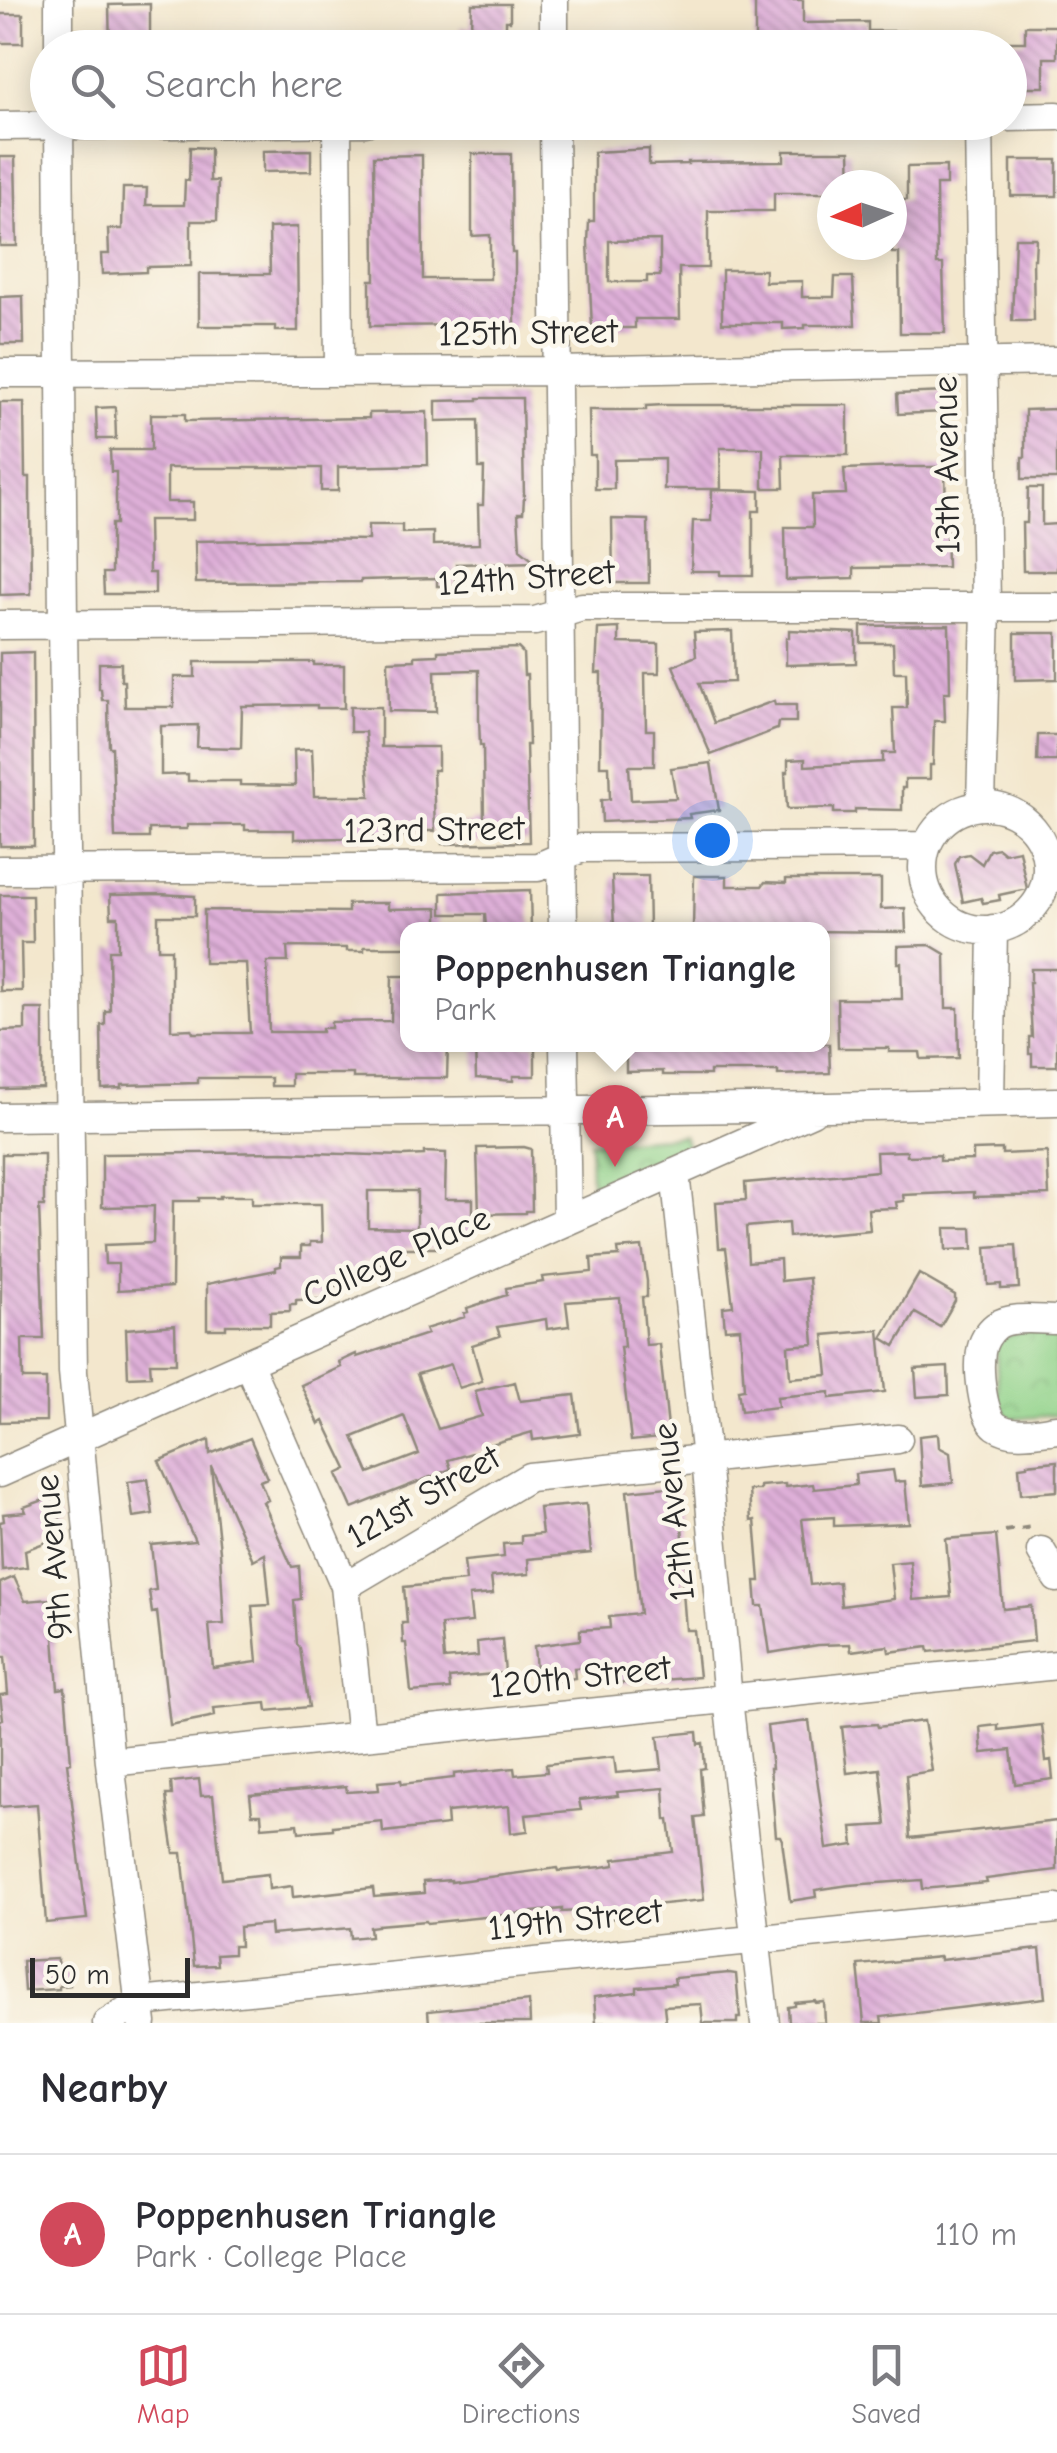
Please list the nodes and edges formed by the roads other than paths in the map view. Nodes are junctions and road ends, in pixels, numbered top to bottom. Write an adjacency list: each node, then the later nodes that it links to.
1 (59, 0): 3 (street)
2 (554, 0): 4 (street)
3 (59, 30)
4 (554, 30)
5 (1027, 116): 6 (street)
6 (1057, 116)
7 (30, 125): 8 (street)
8 (0, 126)
9 (60, 140): 18 (street, 9th Avenue)
10 (337, 140): 15 (street)
11 (554, 140): 16 (street)
12 (980, 140): 14 (street, 13th Avenue)
13 (1057, 361): 14 (street, 125th Street)
14 (982, 362): 16 (street, 125th Street); 20 (street, 13th Avenue)
15 (338, 371): 16 (street, 125th Street); 18 (street, 125th Street)
16 (557, 371): 21 (street)
17 (0, 373): 18 (street, 125th Street)
18 (60, 373): 23 (street, 9th Avenue)
19 (1057, 606): 20 (street, 124th Street)
20 (986, 608): 21 (street, 124th Street); 24 (street, 13th Avenue)
21 (560, 614): 23 (street, 124th Street); 27 (street)
22 (0, 625): 23 (street, 124th Street)
23 (63, 625): 28 (street, 9th Avenue)
24 (981, 806): 25 (street); 26 (street)
25 (1049, 843): 31 (street)
26 (926, 846): 27 (street, 123rd Street); 31 (street)
27 (562, 856): 28 (street, 123rd Street); 30 (street)
28 (66, 869): 29 (street, 123rd Street); 37 (street, 9th Avenue)
29 (0, 870)
30 (563, 922)
31 (993, 930): 34 (street)
32 (564, 1052): 36 (street)
33 (1057, 1102): 34 (street)
34 (990, 1103): 35 (street)
35 (823, 1107): 36 (street); 39 (street, College Place)
36 (566, 1110): 37 (street); 40 (street)
37 (70, 1116): 38 (street); 44 (street, 9th Avenue)
38 (0, 1117)
39 (674, 1173): 40 (street, College Place); 46 (street, 12th Avenue)
40 (568, 1220): 42 (street, College Place)
41 (1057, 1320): 43 (street)
42 (248, 1362): 44 (street, College Place); 50 (street)
43 (1057, 1429)
44 (79, 1438): 47 (street, College Place); 54 (street, 9th Avenue)
45 (898, 1438): 46 (street, 121st Street)
46 (706, 1458): 50 (street, 121st Street); 52 (street, 12th Avenue)
47 (0, 1473)
48 (1042, 1551): 49 (street)
49 (1057, 1578)
50 (344, 1586): 53 (street)
51 (1057, 1664): 52 (street, 120th Street)
52 (728, 1700): 53 (street, 120th Street); 56 (street, 12th Avenue)
53 (360, 1736): 54 (street, 120th Street)
54 (110, 1762): 57 (street, 9th Avenue)
55 (1057, 1908): 56 (street, 119th Street)
56 (756, 1938): 57 (street, 119th Street); 59 (street, 12th Avenue)
57 (141, 2012): 58 (street, 119th Street)
58 (107, 2023)
59 (765, 2023)

